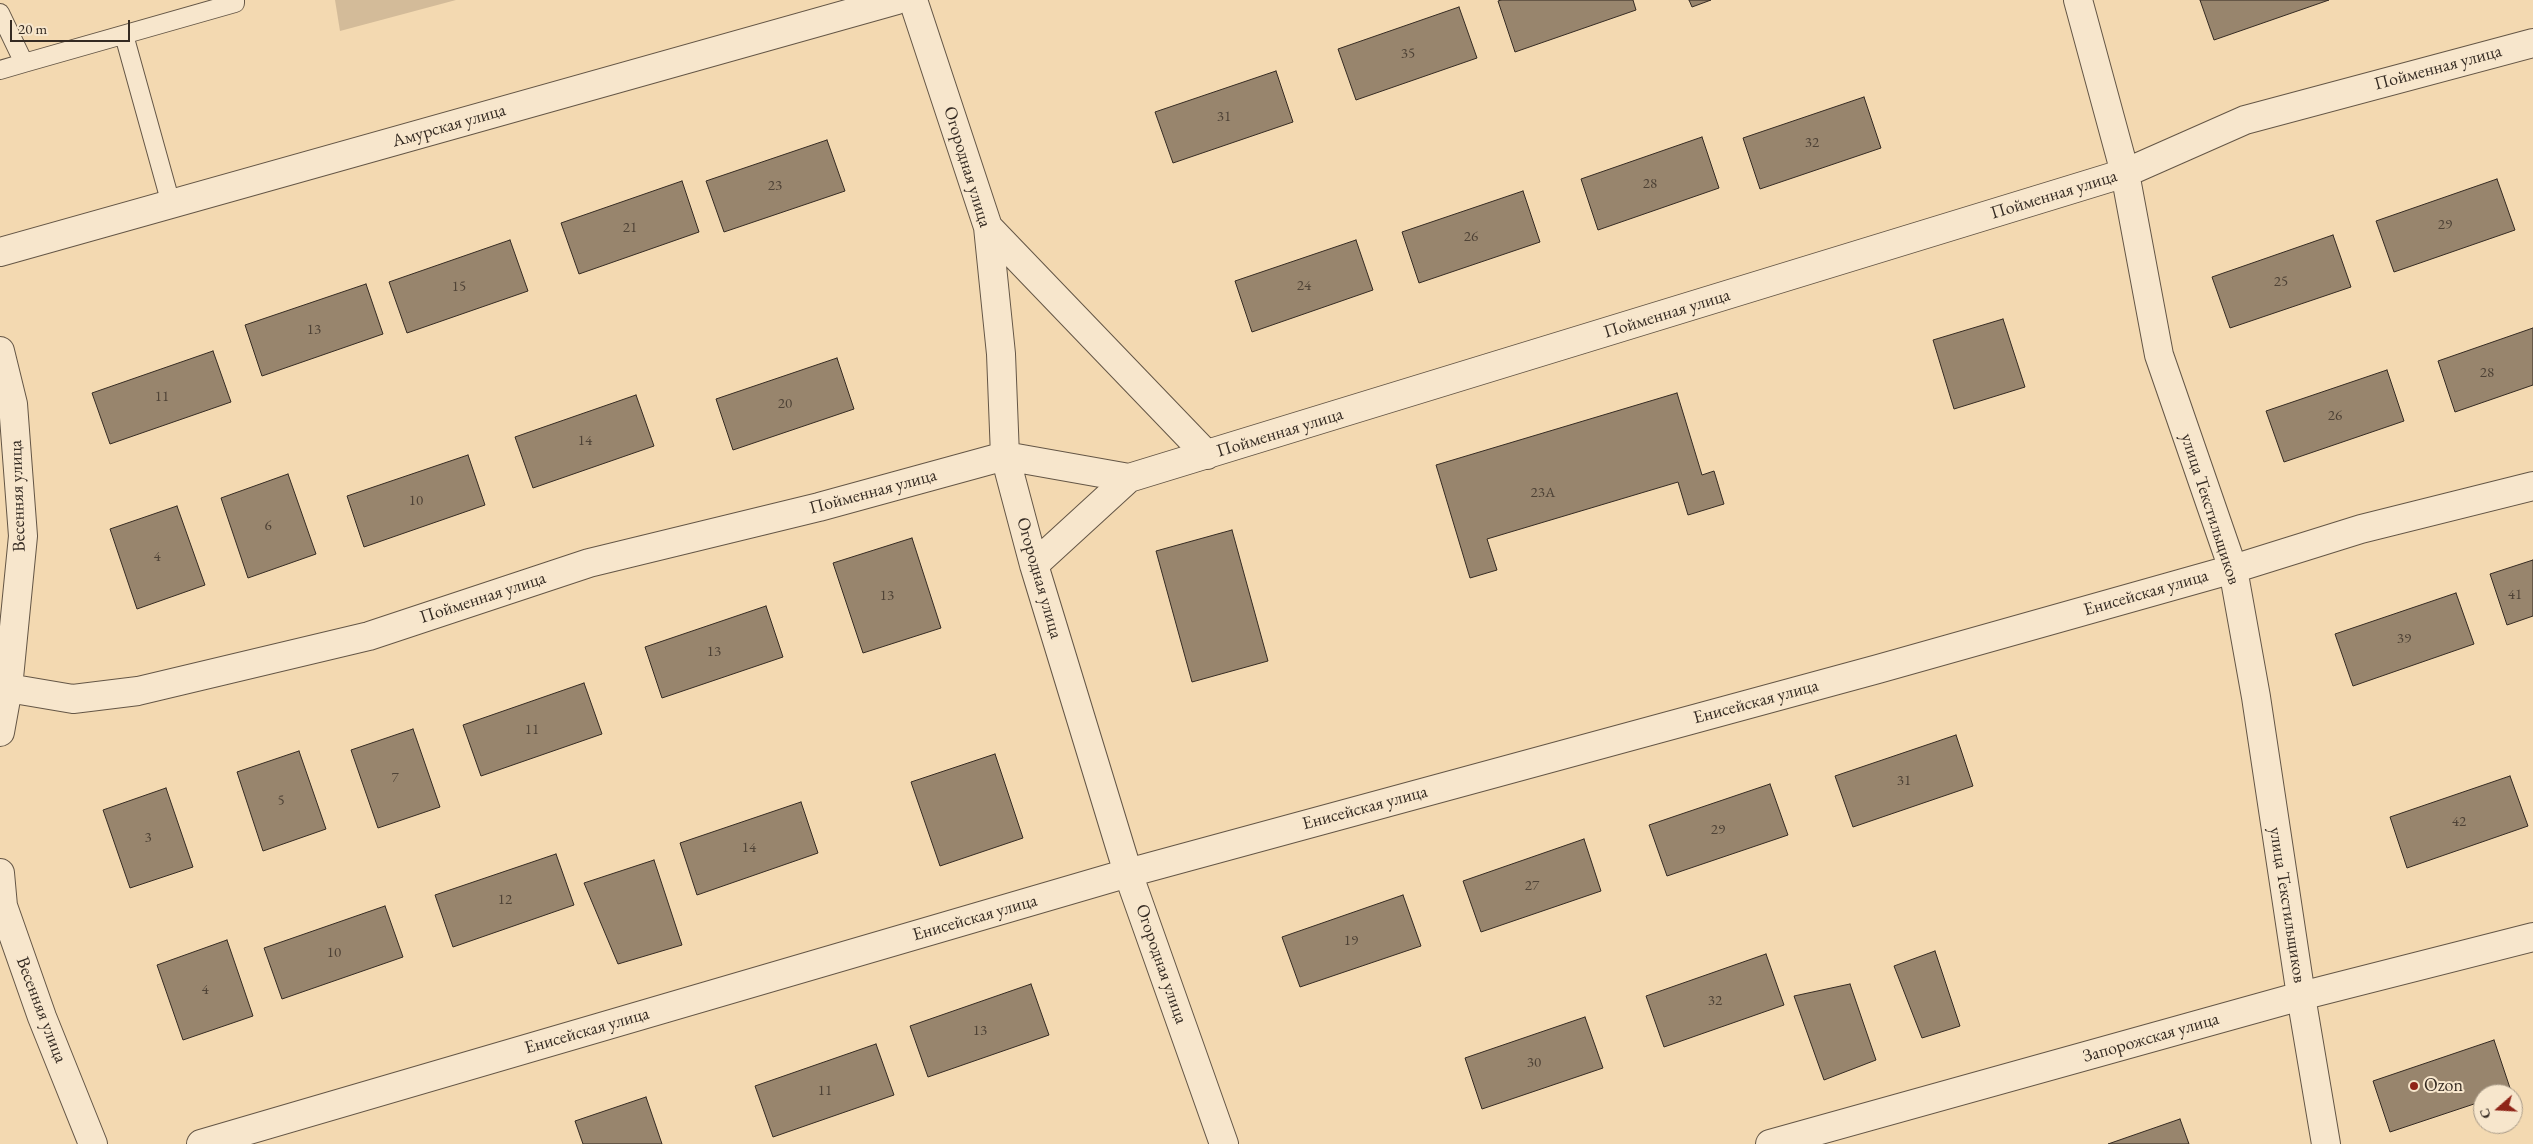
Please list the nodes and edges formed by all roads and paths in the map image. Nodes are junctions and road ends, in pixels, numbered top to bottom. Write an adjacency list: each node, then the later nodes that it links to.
1 (235, 0): 6 (lane)
2 (898, 0): 11 (street, Амурская улица)
3 (913, 0): 12 (street, Огородная улица)
4 (2078, 0): 10 (street, улица Текстильщиков)
5 (0, 13): 8 (lane)
6 (124, 35): 8 (lane); 11 (lane)
7 (2533, 43): 10 (street, Пойменная улица)
8 (24, 63): 9 (lane)
9 (0, 70)
10 (2125, 173): 15 (street, Пойменная улица); 20 (street, улица Текстильщиков)
11 (171, 204): 13 (street, Амурская улица)
12 (988, 227): 15 (street); 16 (street, Огородная улица)
13 (0, 252)
14 (0, 351): 21 (street, Весенняя улица)
15 (1207, 455): 17 (street, Пойменная улица)
16 (1005, 456): 17 (street, Пойменная улица); 19 (street, Огородная улица); 21 (street, Пойменная улица)
17 (1129, 478): 19 (street)
18 (2533, 486): 20 (street, Енисейская улица)
19 (1034, 565): 24 (street, Огородная улица)
20 (2233, 569): 24 (street, Енисейская улица); 26 (street, улица Текстильщиков)
21 (8, 688): 22 (street, Весенняя улица)
22 (0, 732)
23 (0, 873): 27 (street, Весенняя улица)
24 (1128, 873): 28 (street, Енисейская улица); 29 (street, Огородная улица)
25 (2533, 937): 26 (street, Запорожская улица)
26 (2301, 996): 30 (street, Запорожская улица); 31 (street, улица Текстильщиков)
27 (93, 1144)
28 (201, 1144)
29 (1224, 1144)
30 (1770, 1144)
31 (2326, 1144)

